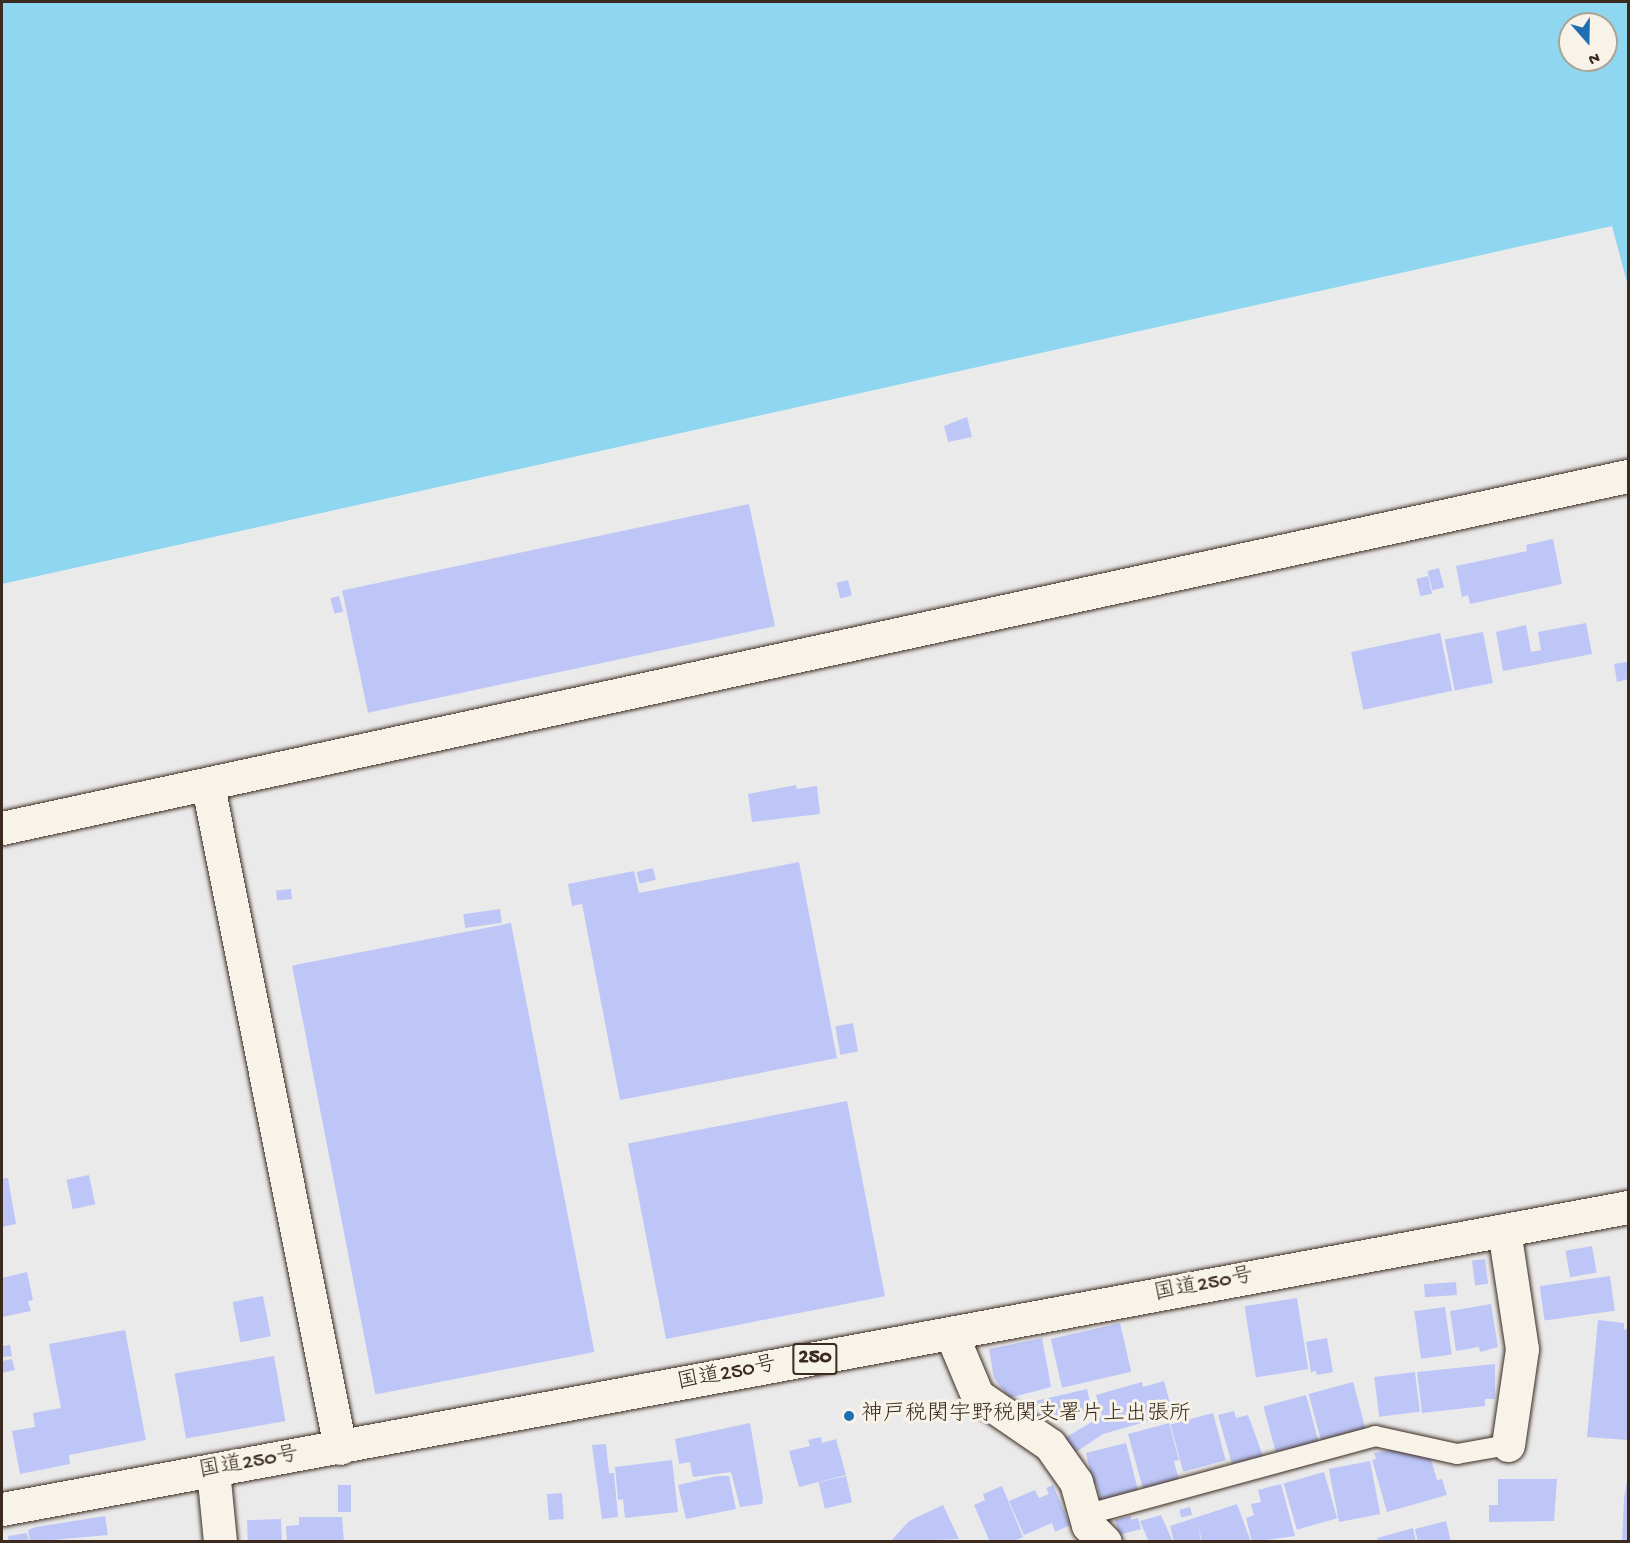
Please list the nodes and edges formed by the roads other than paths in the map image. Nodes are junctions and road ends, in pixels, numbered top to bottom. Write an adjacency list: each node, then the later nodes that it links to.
1 (1629, 476): 2 (main road)
2 (208, 786): 3 (main road); 8 (main road)
3 (2, 828)
4 (1629, 1206): 5 (main road, 国道250号 / 250)
5 (1504, 1230): 6 (main road, 国道250号 / 250); 7 (main road)
6 (951, 1333): 8 (main road, 国道250号 / 250); 11 (main road)
7 (1508, 1445): 11 (lane)
8 (340, 1448): 9 (main road, 国道250号 / 250)
9 (213, 1470): 10 (main road, 国道250号 / 250); 12 (main road)
10 (2, 1509)
11 (1085, 1515): 13 (main road)
12 (220, 1542)
13 (1105, 1542)

